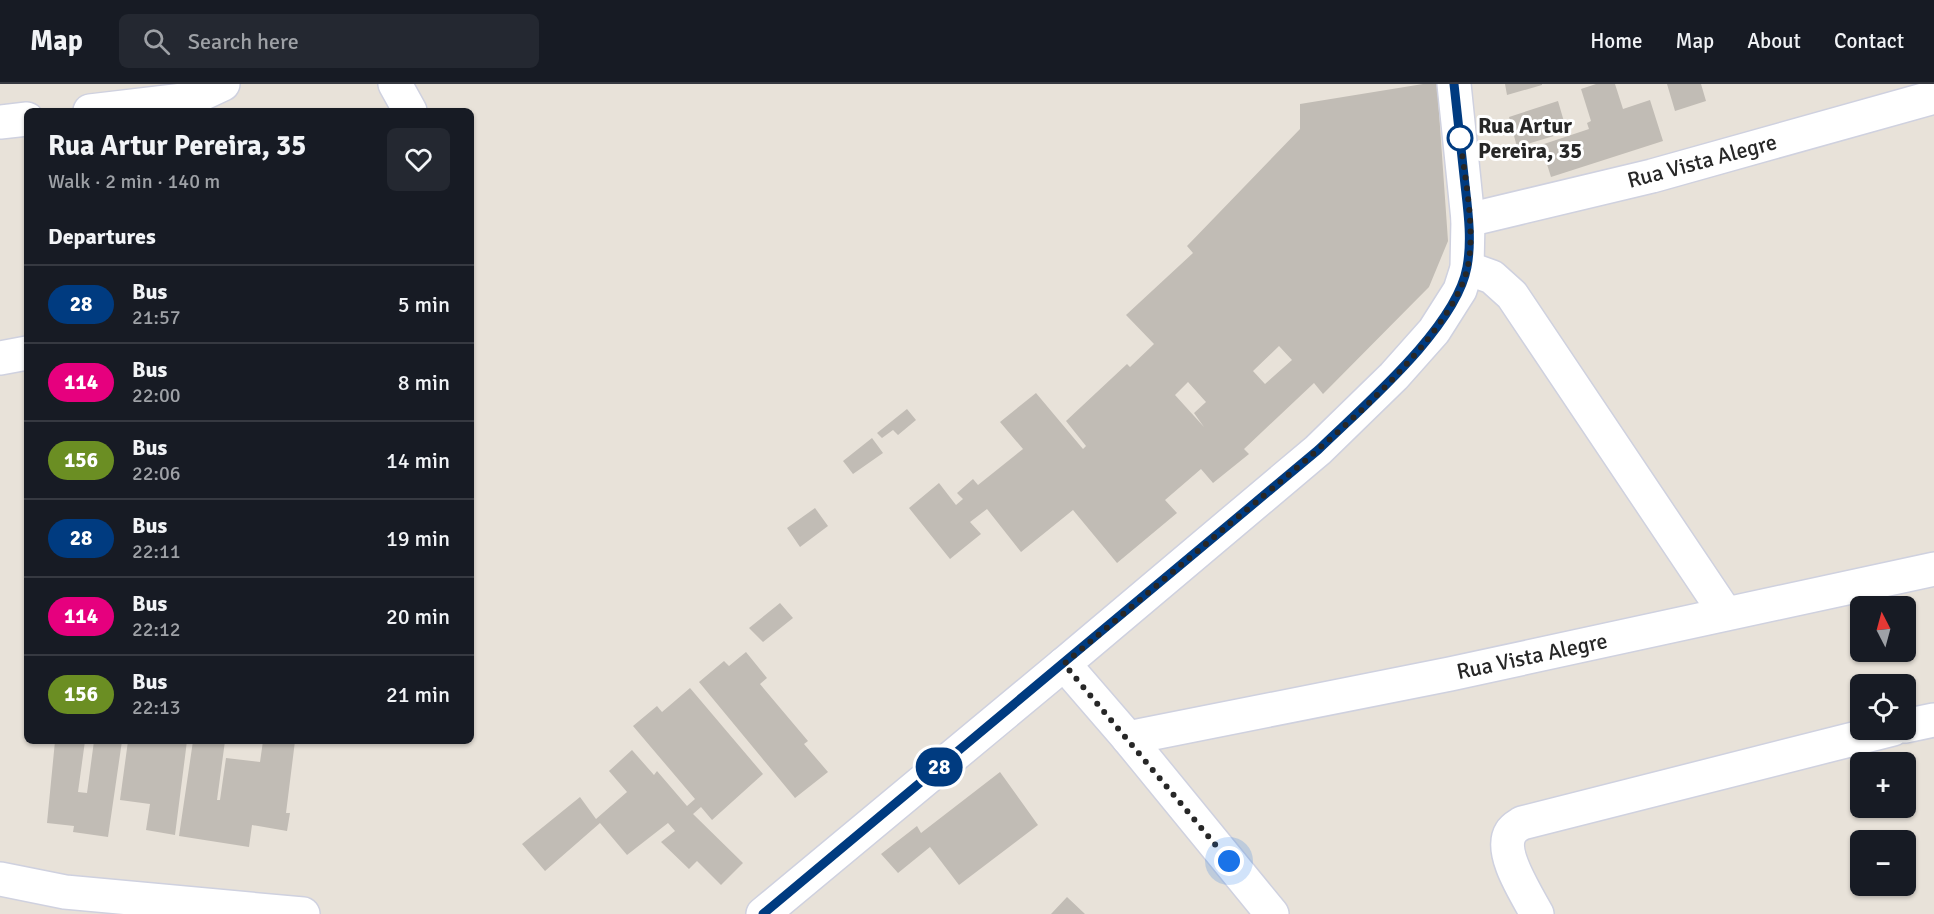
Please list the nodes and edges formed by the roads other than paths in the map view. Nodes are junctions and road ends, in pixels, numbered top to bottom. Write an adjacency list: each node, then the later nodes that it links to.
1 (223, 84): 5 (street)
2 (395, 84): 6 (street)
3 (1454, 84): 9 (street)
4 (1934, 97): 9 (street, Rua Vista Alegre)
5 (115, 108)
6 (408, 108)
7 (24, 119): 8 (street)
8 (0, 122)
9 (1468, 220): 10 (street)
10 (1467, 267): 14 (street); 15 (street)
11 (24, 354): 12 (street)
12 (0, 358)
13 (1934, 569): 14 (street, Rua Vista Alegre)
14 (1726, 614): 18 (street, Rua Vista Alegre)
15 (1064, 664): 18 (street); 23 (street)
16 (1934, 720): 17 (street)
17 (1916, 724)
18 (1128, 738): 24 (street)
19 (1850, 740): 25 (street)
20 (0, 879): 21 (street)
21 (55, 903): 22 (street)
22 (303, 914)
23 (763, 914)
24 (1272, 914)
25 (1537, 914)

